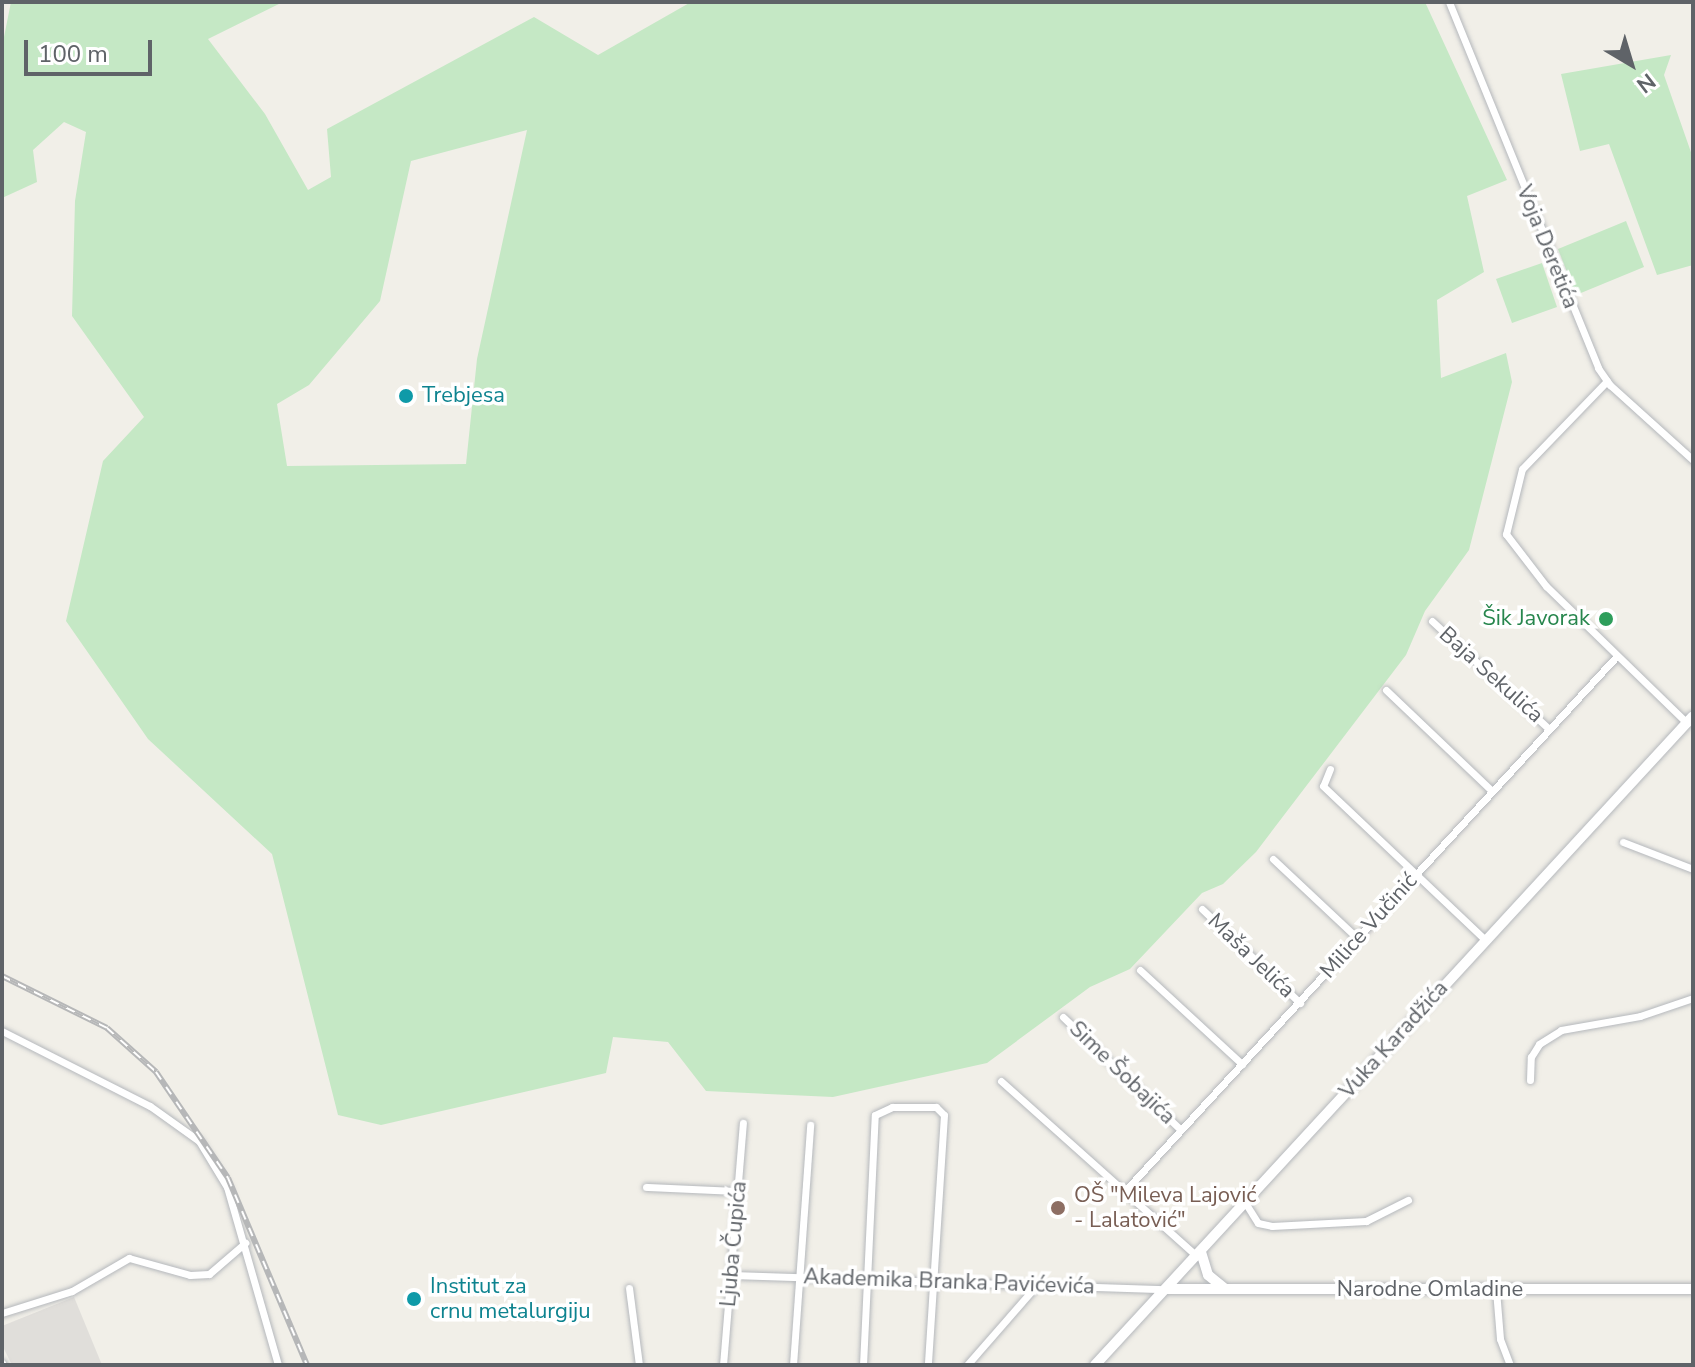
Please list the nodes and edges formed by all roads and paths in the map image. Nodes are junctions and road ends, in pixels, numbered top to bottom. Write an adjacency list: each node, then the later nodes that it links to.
1 (1449, 2): 2 (street, Voja Deretića)
2 (1607, 381): 3 (street, Voja Deretića); 5 (street)
3 (1693, 460)
4 (1432, 621): 8 (street, Baja Sekulića)
5 (1615, 658): 7 (street); 8 (street, Milice Vučinić)
6 (1386, 690): 10 (street)
7 (1691, 722): 17 (street, Vuka Karadžića)
8 (1549, 729): 10 (street, Milice Vučinić)
9 (1330, 769): 14 (street)
10 (1492, 791): 14 (street, Milice Vučinić)
11 (1623, 842): 13 (street)
12 (1273, 859): 16 (street)
13 (1693, 869)
14 (1414, 876): 16 (street, Milice Vučinić); 17 (street)
15 (1202, 909): 20 (street, Maša Jelića)
16 (1357, 938): 20 (street, Milice Vučinić)
17 (1484, 939): 33 (street, Vuka Karadžića)
18 (1140, 970): 23 (street)
19 (1693, 998): 24 (street)
20 (1300, 1003): 23 (street, Milice Vučinić)
21 (1063, 1017): 28 (street, Sime Šobajića)
22 (2, 1031): 34 (street)
23 (1242, 1064): 28 (street, Milice Vučinić)
24 (1530, 1080)
25 (1001, 1081): 31 (street)
26 (743, 1123): 30 (street, Ljuba Čupića)
27 (810, 1125): 37 (street)
28 (1181, 1130): 31 (street, Milice Vučinić)
29 (646, 1187): 30 (street)
30 (738, 1191): 36 (street, Ljuba Čupića)
31 (1123, 1193): 35 (street)
32 (1408, 1200): 33 (street)
33 (1246, 1204): 35 (street, Vuka Karadžića)
34 (245, 1243): 46 (street); 47 (street)
35 (1199, 1254): 42 (street, Vuka Karadžića); 43 (street)
36 (732, 1275): 37 (street, Akademika Branka Pavićevića); 49 (street, Ljuba Čupića)
37 (801, 1276): 38 (street, Akademika Branka Pavićevića); 50 (street)
38 (868, 1282): 39 (street, Akademika Branka Pavićevića); 39 (street); 51 (street)
39 (931, 1284): 40 (street, Akademika Branka Pavićevića); 52 (street)
40 (1036, 1286): 42 (street, Akademika Branka Pavićevića); 53 (street)
41 (629, 1288): 48 (street)
42 (1167, 1289): 43 (street, Narodne Omladine); 54 (street, Vuka Karadžića)
43 (1226, 1289): 45 (street, Narodne Omladine)
44 (1693, 1289): 45 (street, Narodne Omladine)
45 (1496, 1290): 55 (street)
46 (2, 1313)
47 (278, 1365)
48 (639, 1365)
49 (723, 1365)
50 (793, 1365)
51 (863, 1365)
52 (928, 1365)
53 (967, 1365)
54 (1095, 1365)
55 (1510, 1365)

